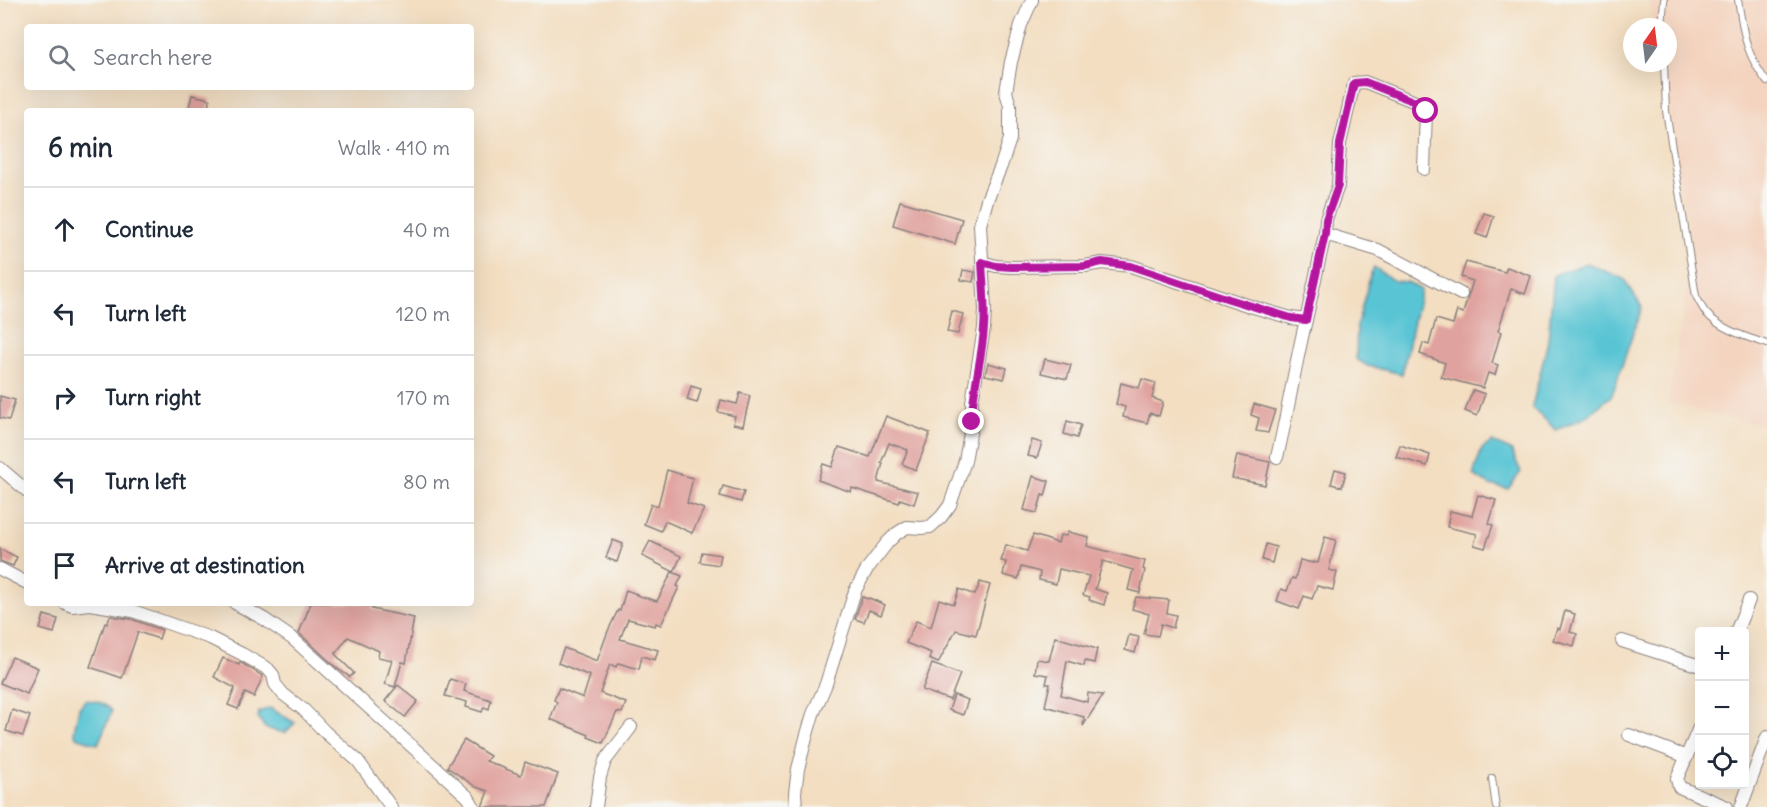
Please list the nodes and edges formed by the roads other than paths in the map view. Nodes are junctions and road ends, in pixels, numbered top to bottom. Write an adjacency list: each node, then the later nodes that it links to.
1 (1032, 0): 9 (street)
2 (1664, 0): 4 (lane)
3 (1738, 0): 6 (lane)
4 (1663, 18)
5 (1664, 72): 12 (lane)
6 (1767, 82)
7 (1424, 169): 8 (street)
8 (1325, 234): 10 (street); 11 (street)
9 (982, 262): 11 (street); 33 (street)
10 (1461, 294)
11 (1306, 320): 13 (street)
12 (1767, 344)
13 (1277, 458)
14 (0, 468): 15 (street)
15 (24, 488)
16 (0, 569): 17 (street)
17 (24, 581)
18 (1749, 600): 21 (street)
19 (104, 606): 30 (street)
20 (240, 606): 31 (street)
21 (1738, 627)
22 (1622, 641): 23 (street)
23 (1695, 664)
24 (631, 727): 32 (street)
25 (1629, 735): 28 (street)
26 (1696, 735): 28 (street)
27 (1767, 737): 36 (street)
28 (1687, 757): 35 (street)
29 (1492, 778): 34 (lane)
30 (391, 807)
31 (474, 807)
32 (596, 807)
33 (795, 807)
34 (1496, 807)
35 (1727, 807)
36 (1741, 807)

